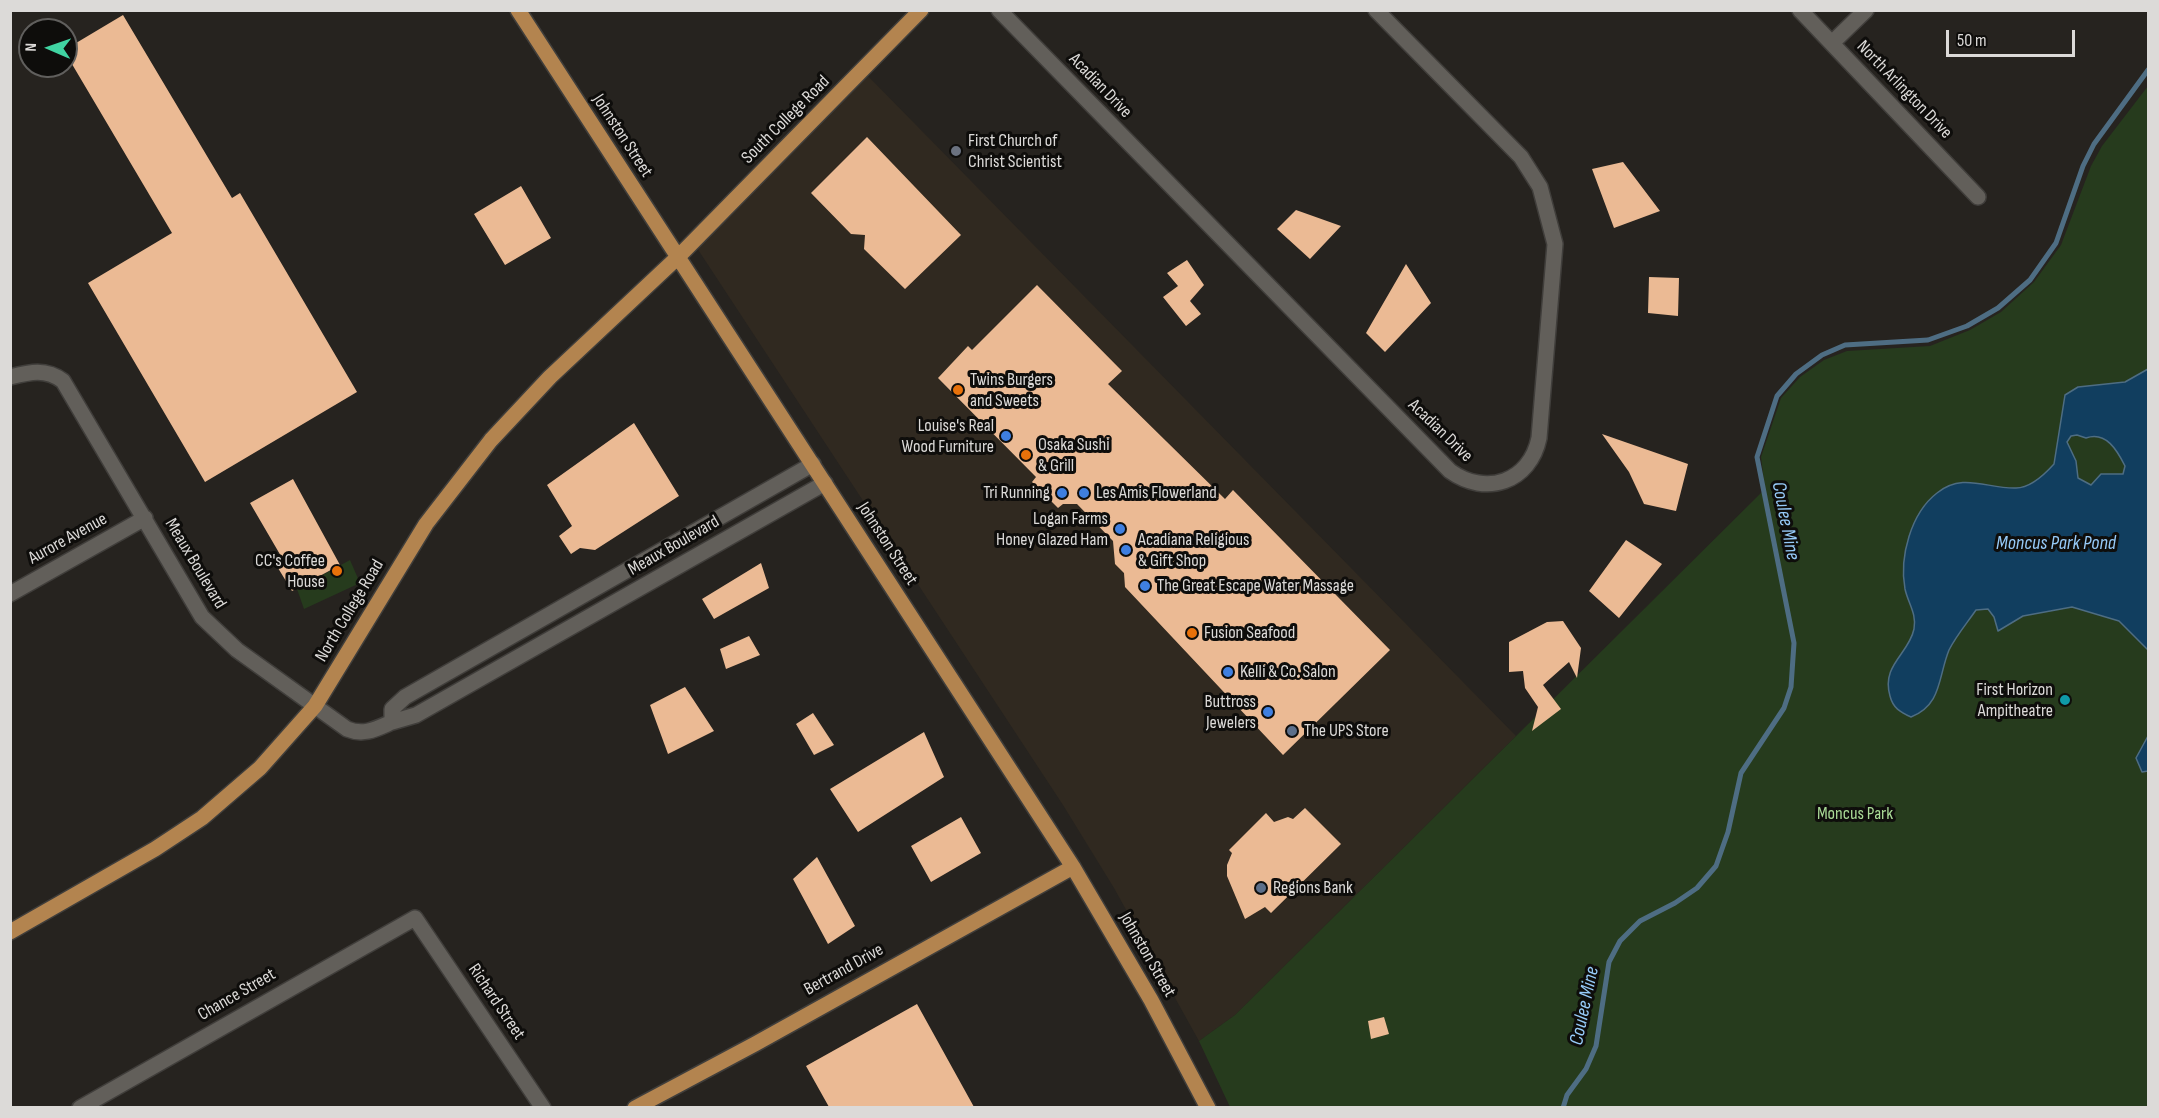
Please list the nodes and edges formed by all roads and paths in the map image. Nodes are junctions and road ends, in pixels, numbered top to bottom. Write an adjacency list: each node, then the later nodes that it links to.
1 (518, 10): 9 (main road, Johnston Street)
2 (921, 10): 9 (main road, South College Road)
3 (999, 10): 4 (street, Acadian Drive)
4 (1376, 10)
5 (1800, 10): 7 (street, North Arlington Drive)
6 (1866, 10): 7 (street)
7 (1832, 43): 8 (street, North Arlington Drive)
8 (1978, 197)
9 (679, 256): 11 (main road, Johnston Street); 17 (main road, North College Road)
10 (10, 376): 13 (street, Meaux Boulevard)
11 (813, 464): 12 (main road, Johnston Street); 15 (street, Meaux Boulevard)
12 (825, 483): 16 (street, Meaux Boulevard); 19 (main road, Johnston Street)
13 (145, 519): 14 (street, Aurore Avenue); 17 (street, Meaux Boulevard)
14 (10, 594)
15 (531, 624): 16 (street); 18 (street, Meaux Boulevard)
16 (543, 643): 18 (street, Meaux Boulevard)
17 (315, 706): 18 (street, Meaux Boulevard); 21 (main road, North College Road)
18 (392, 722)
19 (1073, 867): 24 (main road, Bertrand Drive); 25 (main road, Johnston Street)
20 (416, 918): 22 (street, Chance Street); 23 (street, Richard Street)
21 (10, 932)
22 (80, 1107)
23 (543, 1107)
24 (634, 1107)
25 (1208, 1107)

